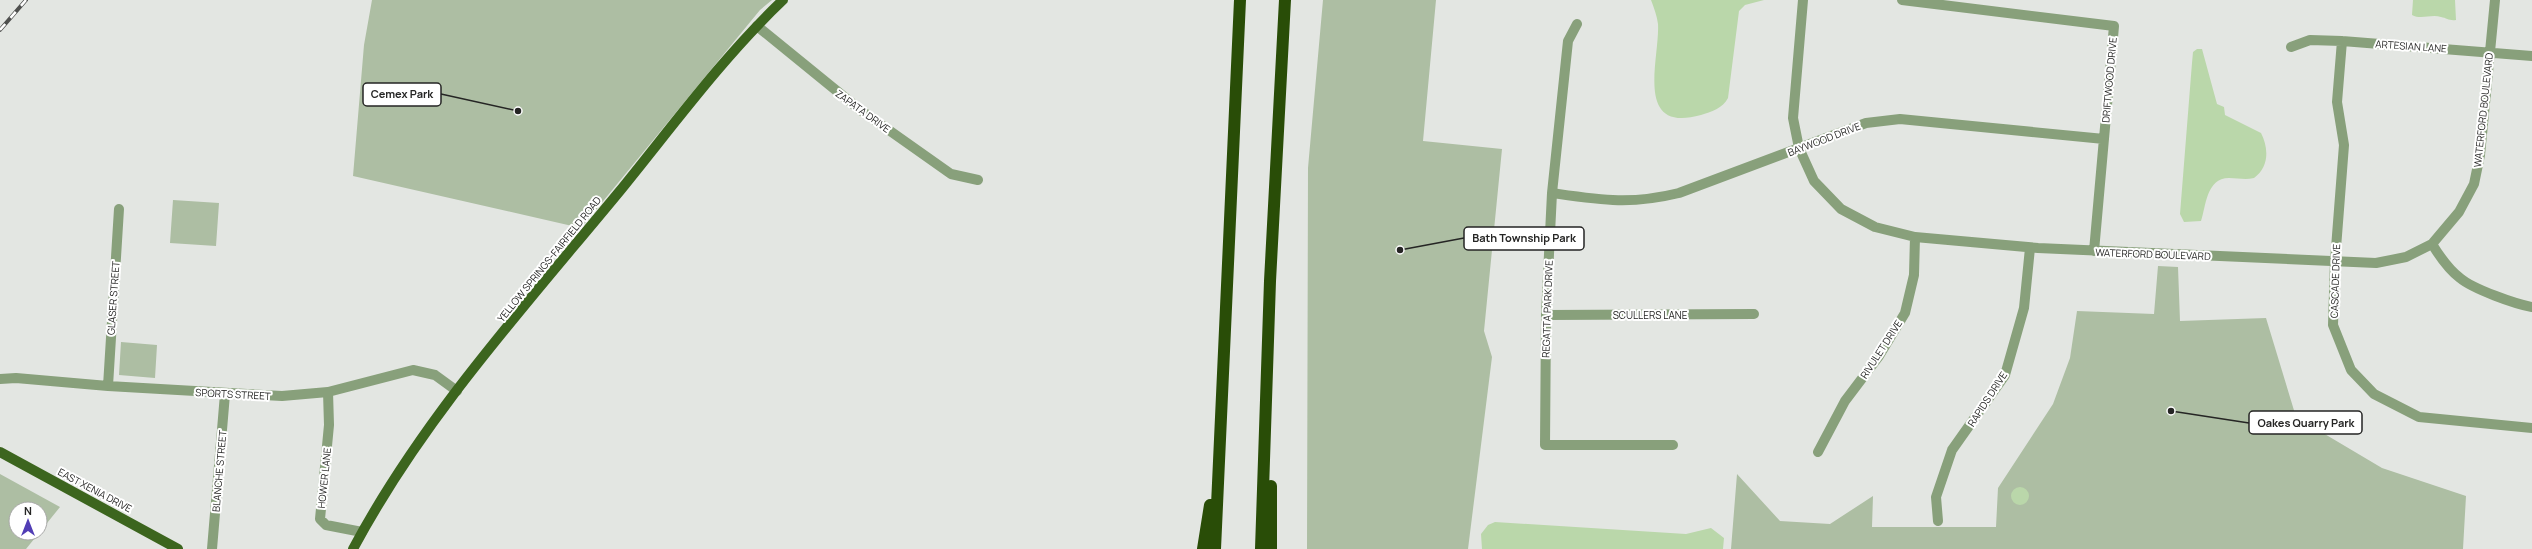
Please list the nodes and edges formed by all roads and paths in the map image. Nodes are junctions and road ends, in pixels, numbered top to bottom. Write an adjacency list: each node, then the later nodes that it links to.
1 (783, 0): 8 (main road, YELLOW SPRINGS-FAIRFIELD ROAD)
2 (1240, 0): 32 (highway)
3 (1285, 0): 23 (highway)
4 (1804, 0): 14 (street, WATERFORD BOULEVARD)
5 (1902, 0): 13 (street, DRIFTWOOD DRIVE)
6 (2495, 0): 11 (street, WATERFORD BOULEVARD)
7 (1577, 24): 16 (street, REGATTA PARK DRIVE)
8 (757, 26): 15 (street, ZAPATA DRIVE); 29 (main road, YELLOW SPRINGS-FAIRFIELD ROAD)
9 (2342, 41): 10 (street, ARTESIAN LANE); 11 (street, ARTESIAN LANE); 22 (street, CASCADE DRIVE)
10 (2291, 47)
11 (2489, 51): 12 (street, ARTESIAN LANE); 19 (street, WATERFORD BOULEVARD)
12 (2532, 56)
13 (2104, 139): 14 (street, BAYWOOD DRIVE); 21 (street, DRIFTWOOD DRIVE)
14 (1798, 148): 16 (street, BAYWOOD DRIVE); 18 (street, WATERFORD BOULEVARD)
15 (978, 180)
16 (1552, 193): 26 (street, REGATTA PARK DRIVE)
17 (119, 209): 28 (street, GLASER STREET)
18 (1915, 236): 20 (street, WATERFORD BOULEVARD); 36 (street, RIVULET DRIVE)
19 (2432, 244): 22 (street, WATERFORD BOULEVARD); 24 (street)
20 (2030, 248): 21 (street, WATERFORD BOULEVARD); 37 (street, RAPIDS DRIVE)
21 (2094, 251): 22 (street, WATERFORD BOULEVARD)
22 (2335, 262): 33 (street, CASCADE DRIVE)
23 (1270, 281): 44 (highway); 45 (highway)
24 (2532, 307)
25 (1754, 314): 26 (street, SCULLERS LANE)
26 (1546, 315): 34 (street, REGATTA PARK DRIVE)
27 (0, 379): 28 (street, SPORTS STREET)
28 (108, 386): 31 (street, SPORTS STREET)
29 (458, 391): 30 (street, SPORTS STREET); 38 (main road, YELLOW SPRINGS-FAIRFIELD ROAD)
30 (328, 392): 31 (street, SPORTS STREET); 38 (street, HOWER LANE)
31 (226, 394): 40 (street, BLANCHE STREET)
32 (1221, 407): 42 (highway); 43 (highway)
33 (2532, 428)
34 (1673, 445)
35 (0, 452): 39 (main road, EAST XENIA DRIVE)
36 (1818, 452)
37 (1938, 521)
38 (362, 532): 41 (main road, YELLOW SPRINGS-FAIRFIELD ROAD)
39 (178, 549)
40 (212, 549)
41 (353, 549)
42 (1203, 549)
43 (1215, 549)
44 (1261, 549)
45 (1271, 549)

